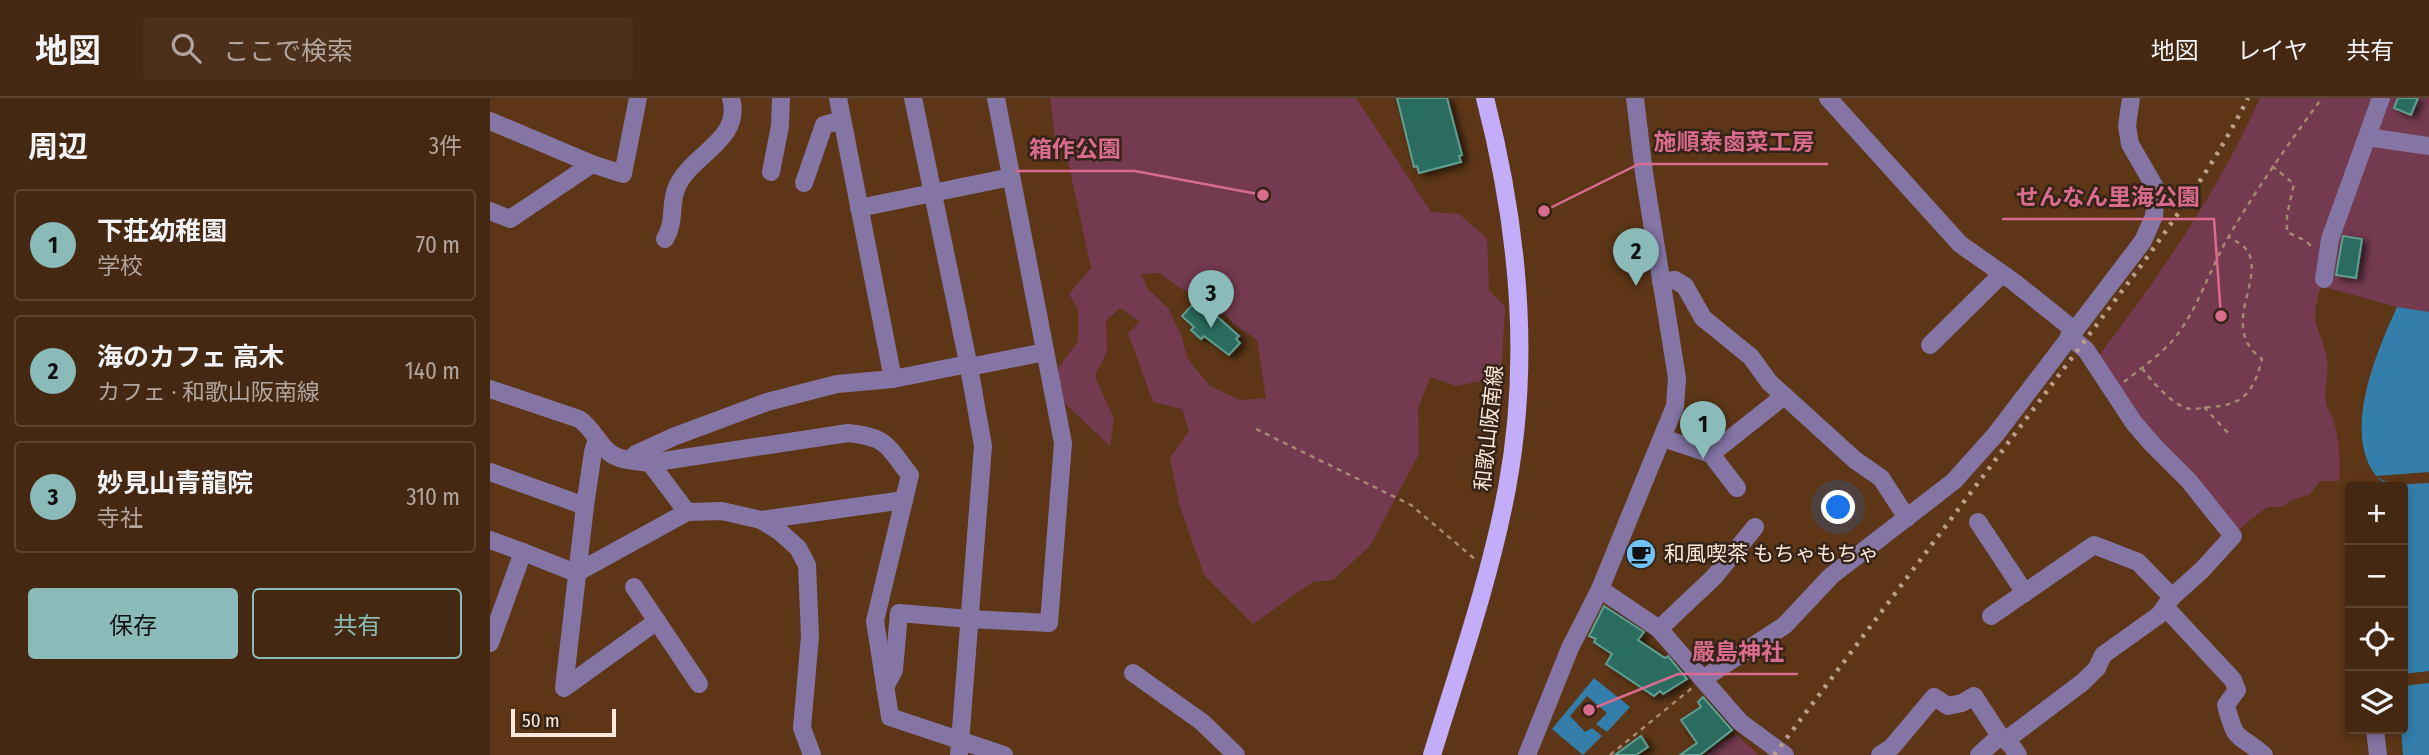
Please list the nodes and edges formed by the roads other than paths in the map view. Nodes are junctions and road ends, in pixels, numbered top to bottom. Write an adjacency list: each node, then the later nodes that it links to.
1 (638, 98): 16 (street)
2 (731, 98): 23 (street)
3 (780, 98): 17 (street)
4 (838, 98): 12 (street)
5 (913, 98): 20 (street)
6 (996, 98): 18 (street)
7 (1485, 98): 71 (main road, 和歌山阪南線)
8 (1635, 98): 26 (street)
9 (1828, 98): 24 (street)
10 (2131, 98): 27 (street)
11 (2381, 98): 14 (street)
12 (842, 120): 19 (street); 21 (street)
13 (490, 121): 16 (street)
14 (2367, 137): 15 (street); 25 (street)
15 (2429, 146)
16 (592, 164): 22 (street)
17 (771, 172)
18 (1011, 177): 20 (street); 29 (street)
19 (804, 183)
20 (933, 194): 21 (street); 30 (street)
21 (859, 208): 31 (street)
22 (490, 211)
23 (666, 239)
24 (2002, 274): 27 (street); 28 (street)
25 (2325, 279)
26 (1661, 282): 33 (street); 34 (street)
27 (2071, 333): 44 (street); 55 (street)
28 (1930, 345)
29 (1045, 352): 30 (street); 57 (street)
30 (969, 365): 31 (street); 57 (street)
31 (893, 379): 37 (street)
32 (490, 389): 35 (street)
33 (1784, 396): 36 (street); 44 (street)
34 (1663, 438): 36 (street); 52 (street)
35 (597, 439): 37 (street); 42 (street)
36 (1711, 454): 40 (street)
37 (629, 460): 38 (street)
38 (650, 463): 41 (street); 43 (street)
39 (490, 472): 42 (street)
40 (1737, 488)
41 (904, 500): 45 (street); 64 (street)
42 (585, 506): 50 (street)
43 (687, 512): 45 (street); 50 (street)
44 (1907, 518): 62 (street)
45 (761, 520): 68 (street)
46 (1978, 522): 53 (street)
47 (1755, 527): 59 (street)
48 (490, 540): 49 (street)
49 (523, 552): 50 (street); 54 (street)
50 (576, 573): 58 (street)
51 (635, 587): 58 (street)
52 (1600, 589): 59 (street); 72 (street)
53 (2025, 593): 55 (street); 56 (street)
54 (497, 601): 60 (street)
55 (2169, 602): 66 (street); 77 (street)
56 (1991, 616)
57 (970, 619): 64 (street); 67 (street)
58 (657, 621): 63 (street)
59 (1659, 629): 62 (street)
60 (490, 643)
61 (1133, 673): 70 (street)
62 (1703, 680): 73 (street)
63 (699, 684)
64 (885, 687): 67 (street)
65 (2376, 734): 78 (street)
66 (2003, 738): 74 (street); 75 (street); 76 (street)
67 (960, 748): 69 (street)
68 (812, 755)
69 (1004, 755)
70 (1236, 755)
71 (1432, 755)
72 (1527, 755)
73 (1785, 755)
74 (1880, 755)
75 (1979, 755)
76 (2018, 755)
77 (2264, 755)
78 (2378, 755)

